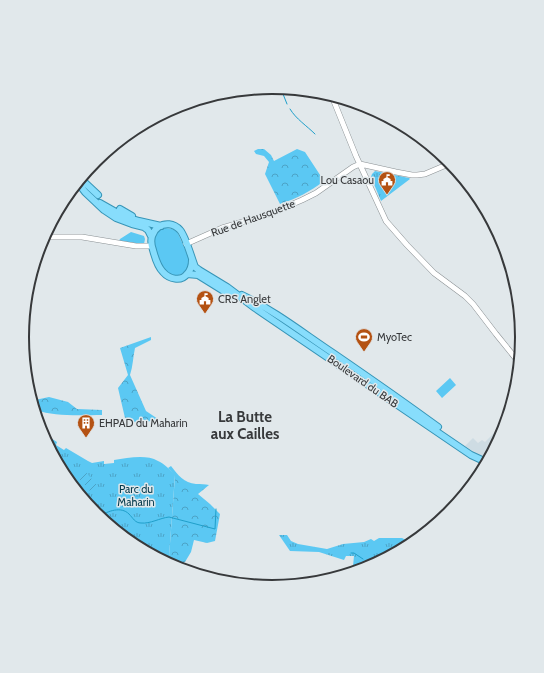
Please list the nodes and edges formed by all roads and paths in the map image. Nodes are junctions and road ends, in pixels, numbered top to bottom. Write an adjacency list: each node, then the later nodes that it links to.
1 (334, 102): 2 (street)
2 (360, 164): 4 (street); 5 (street); 14 (street, Rue de Hausquette)
3 (445, 166): 4 (street)
4 (375, 168): 5 (street)
5 (366, 176): 20 (street)
6 (84, 183): 8 (main road)
7 (81, 187): 8 (main road)
8 (96, 198): 10 (main road); 13 (main road)
9 (120, 209): 10 (main road)
10 (144, 222): 11 (main road)
11 (161, 226): 13 (main road); 14 (main road)
12 (51, 236): 15 (street)
13 (151, 236): 15 (main road)
14 (186, 244): 16 (main road)
15 (151, 246): 17 (main road)
16 (192, 260): 17 (main road); 18 (main road, Boulevard du BAB)
17 (187, 274): 19 (main road, Boulevard du BAB)
18 (227, 287): 19 (main road, Boulevard du BAB); 21 (main road)
19 (255, 308): 21 (main road, Boulevard du BAB)
20 (514, 356)
21 (450, 440): 22 (main road, Boulevard du BAB)
22 (471, 454): 23 (main road, Boulevard du BAB); 24 (main road, Boulevard du BAB)
23 (481, 459)
24 (480, 462)

